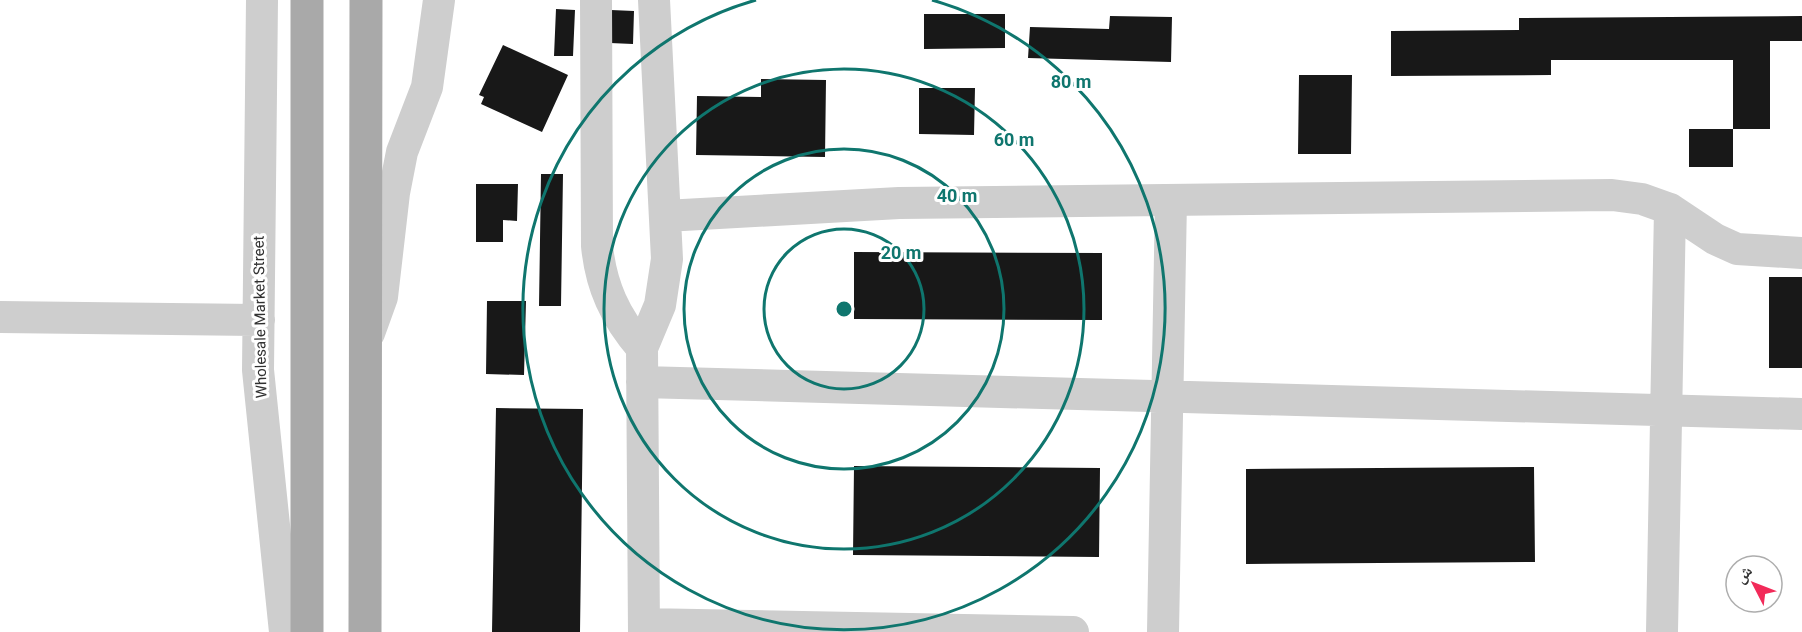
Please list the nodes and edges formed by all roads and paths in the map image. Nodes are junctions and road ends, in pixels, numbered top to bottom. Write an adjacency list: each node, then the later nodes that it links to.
1 (262, 0): 12 (street, Wholesale Market Street)
2 (307, 0): 21 (main road)
3 (366, 0): 13 (main road)
4 (439, 0): 13 (street)
5 (596, 0): 14 (street)
6 (654, 0): 9 (street)
7 (1171, 200): 8 (street); 9 (street); 16 (street)
8 (1670, 208): 10 (street); 17 (street)
9 (665, 216): 14 (street)
10 (1802, 253)
11 (0, 318): 12 (street)
12 (259, 320): 20 (street, Wholesale Market Street)
13 (365, 345): 22 (main road)
14 (642, 348): 15 (street)
15 (642, 382): 16 (street); 19 (street)
16 (1167, 397): 17 (street); 24 (street)
17 (1666, 411): 18 (street); 25 (street)
18 (1802, 414)
19 (644, 628): 23 (street)
20 (285, 632)
21 (308, 632)
22 (365, 632)
23 (1073, 632)
24 (1163, 632)
25 (1662, 632)

